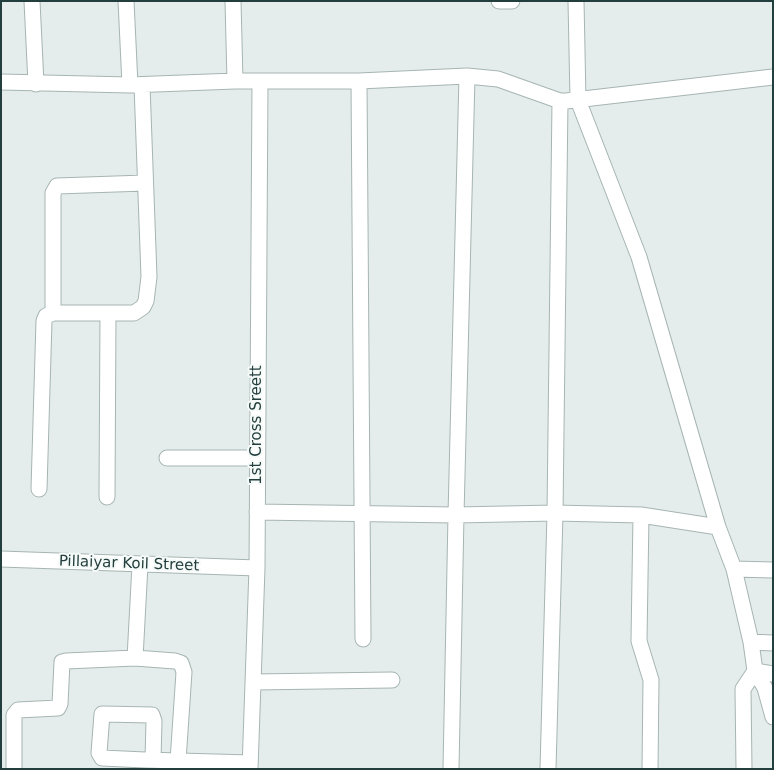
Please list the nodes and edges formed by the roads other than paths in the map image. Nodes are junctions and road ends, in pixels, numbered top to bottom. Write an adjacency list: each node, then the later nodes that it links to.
1 (32, 1): 13 (street)
2 (126, 1): 14 (street)
3 (233, 1): 9 (street)
4 (499, 1): 5 (street)
5 (512, 1)
6 (576, 1): 15 (street)
7 (467, 76): 10 (street); 16 (street); 27 (street)
8 (773, 77): 15 (street)
9 (235, 81): 12 (street); 14 (street)
10 (359, 81): 12 (street); 25 (street)
11 (1, 82): 13 (street)
12 (260, 82): 21 (street, 1st Cross Sreett)
13 (36, 84): 14 (street)
14 (136, 85): 17 (street)
15 (578, 100): 16 (street); 29 (street)
16 (560, 101): 26 (street)
17 (145, 182): 18 (street); 19 (street)
18 (53, 313): 19 (street); 22 (street)
19 (108, 313): 23 (street)
20 (167, 458): 21 (street)
21 (257, 458): 24 (street, 1st Cross Sreett)
22 (39, 489)
23 (108, 497)
24 (257, 512): 25 (street); 32 (street, 1st Cross Sreett)
25 (362, 512): 27 (street); 35 (street)
26 (555, 512): 27 (street); 28 (street); 49 (street)
27 (456, 514): 48 (street)
28 (641, 515): 29 (street); 50 (street)
29 (718, 527): 33 (street)
30 (1, 559): 31 (street, Pillaiyar Koil Street)
31 (140, 565): 32 (street, Pillaiyar Koil Street); 38 (street)
32 (257, 568): 42 (street, 1st Cross Sreett)
33 (734, 569): 34 (street); 36 (street)
34 (773, 570)
35 (363, 639)
36 (751, 642): 37 (street); 39 (street)
37 (773, 643)
38 (135, 658): 45 (street); 47 (street)
39 (754, 671): 40 (street); 43 (street); 51 (street)
40 (773, 674)
41 (392, 680): 42 (street)
42 (254, 682): 46 (street, 1st Cross Sreett)
43 (773, 717)
44 (153, 760): 44 (street); 45 (street)
45 (178, 761): 46 (street)
46 (250, 766)
47 (14, 769)
48 (451, 769)
49 (548, 769)
50 (650, 769)
51 (744, 769)

